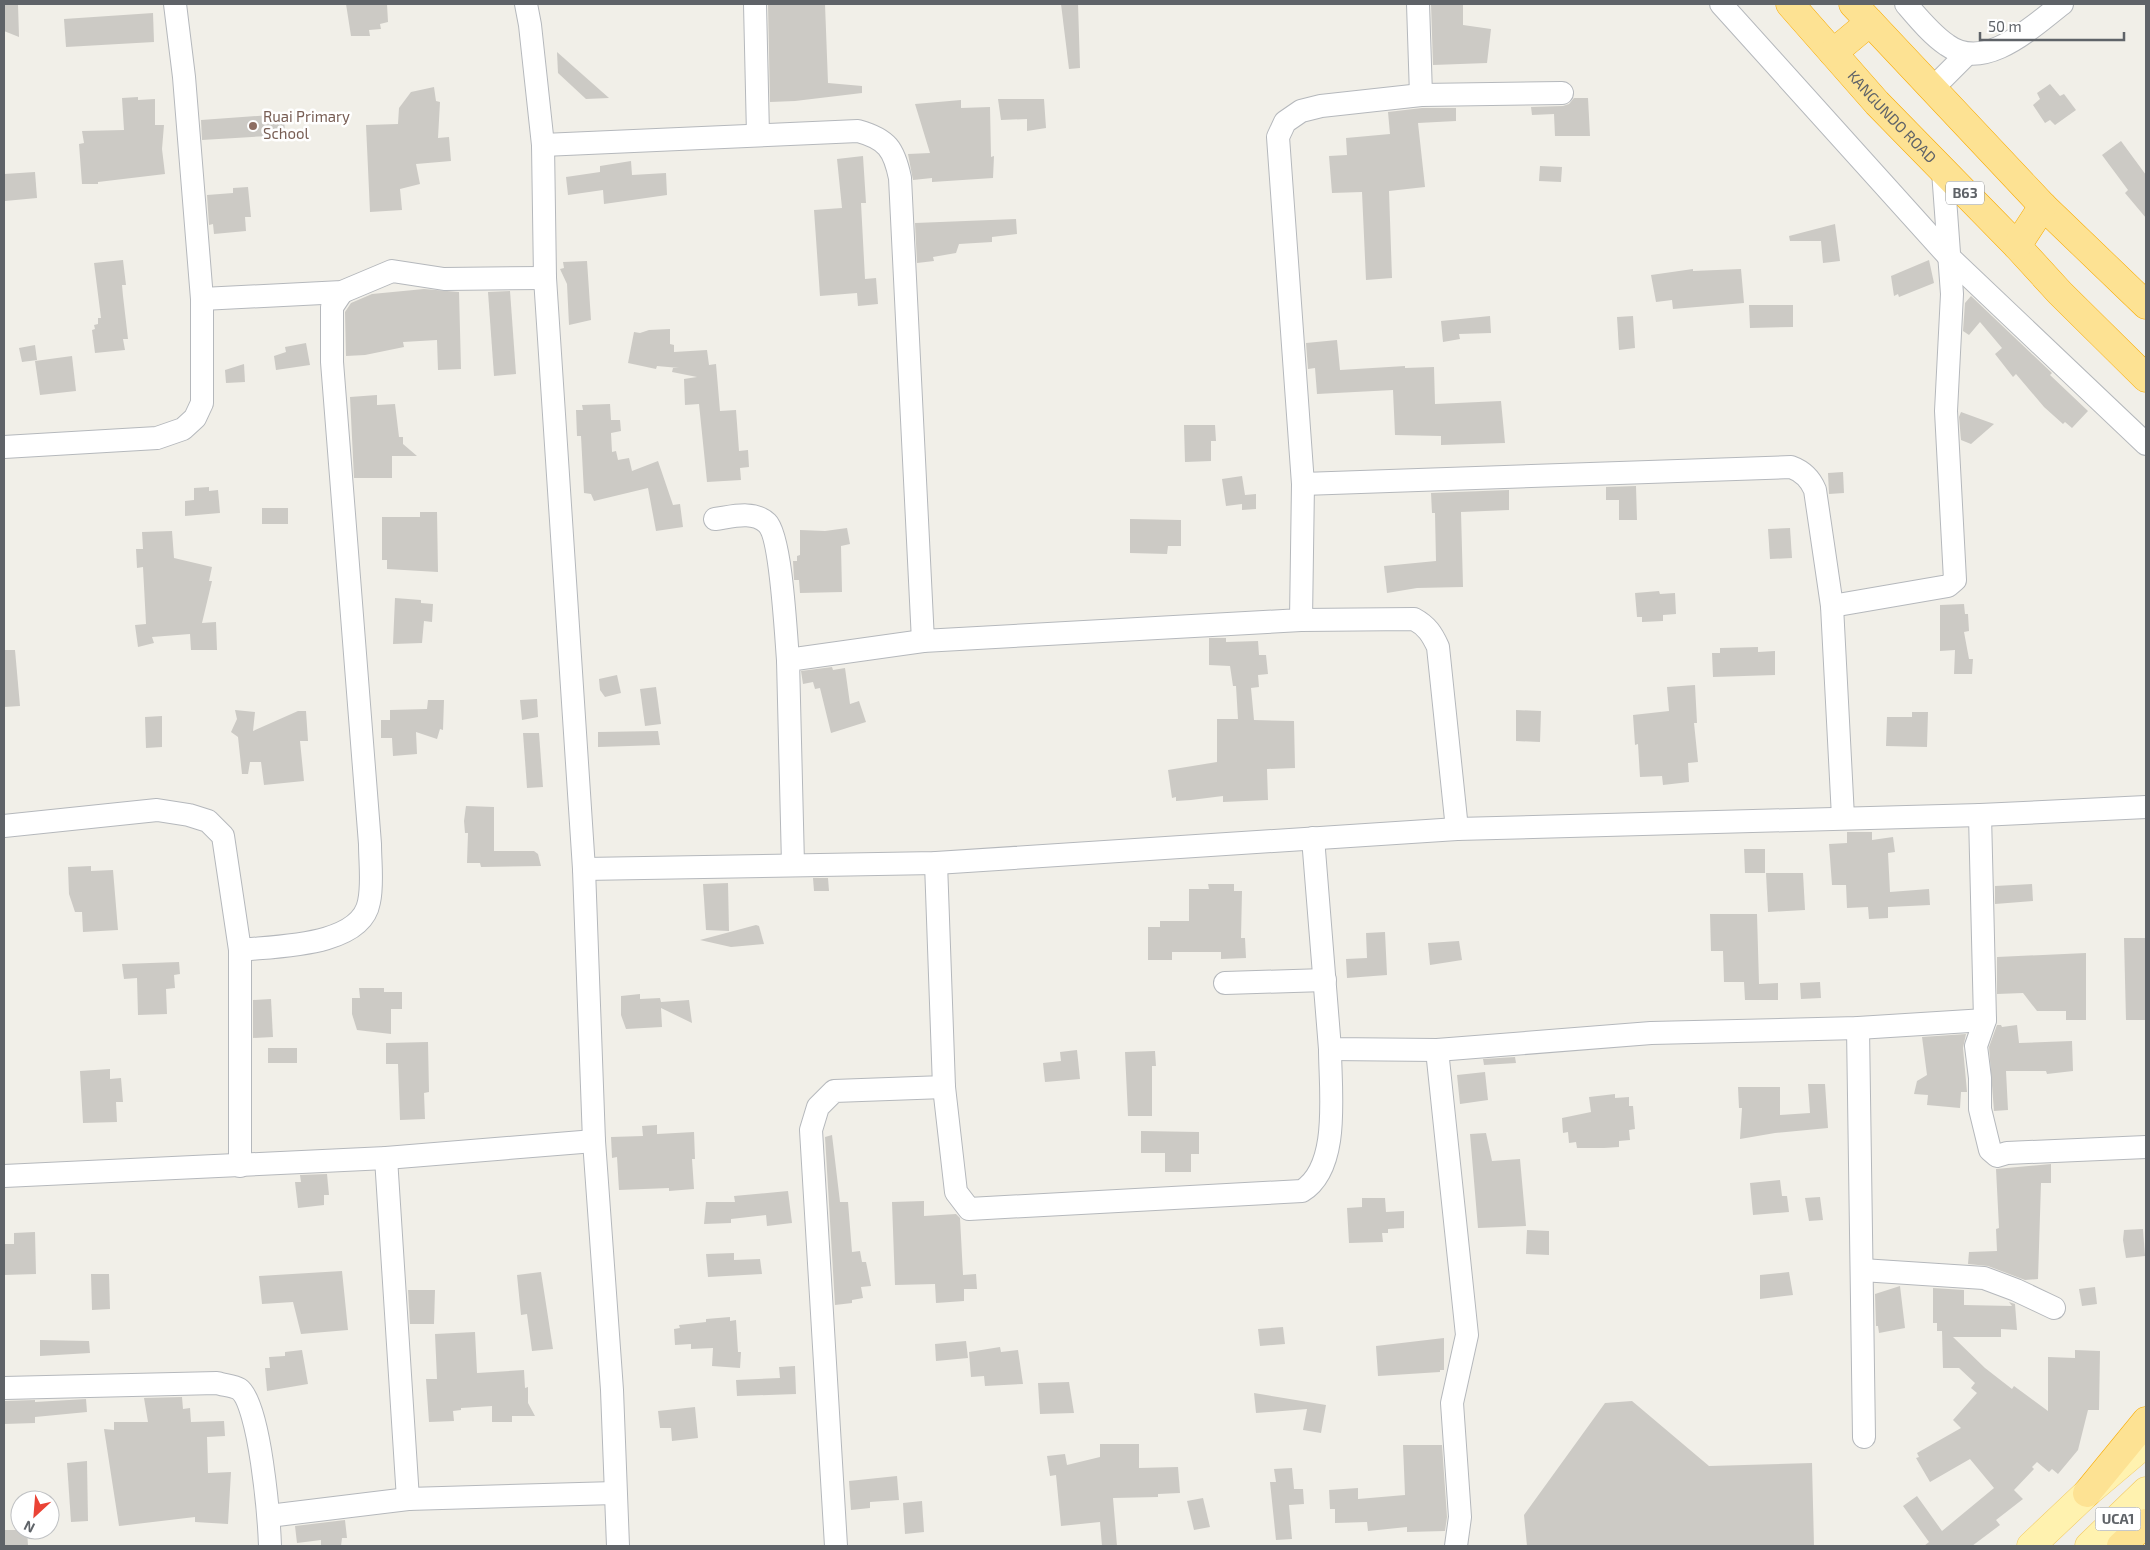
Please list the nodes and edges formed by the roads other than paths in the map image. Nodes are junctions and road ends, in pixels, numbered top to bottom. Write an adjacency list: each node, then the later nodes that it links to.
1 (175, 4): 23 (street)
2 (526, 4): 16 (street)
3 (755, 4): 15 (street)
4 (1418, 4): 14 (street)
5 (1721, 4): 20 (street)
6 (1790, 4): 10 (highway, KANGUNDO ROAD / B63)
7 (1906, 4): 11 (street)
8 (2062, 4): 11 (street)
9 (1862, 13): 10 (highway); 12 (highway)
10 (1833, 53): 17 (highway, KANGUNDO ROAD / B63)
11 (1967, 54): 12 (street)
12 (1932, 89): 18 (highway)
13 (1562, 93): 14 (street)
14 (1421, 95): 28 (street)
15 (758, 134): 16 (street); 32 (street)
16 (543, 145): 21 (street)
17 (1943, 170): 19 (highway, KANGUNDO ROAD / B63); 20 (street)
18 (2043, 206): 19 (highway); 24 (highway)
19 (2017, 246): 25 (highway, KANGUNDO ROAD / B63)
20 (1950, 258): 26 (street); 30 (street)
21 (546, 278): 22 (street); 42 (street)
22 (342, 292): 23 (street); 43 (street)
23 (202, 299): 27 (street)
24 (2146, 305)
25 (2146, 378)
26 (2146, 444)
27 (4, 447)
28 (1303, 484): 30 (street); 31 (street)
29 (715, 518): 33 (street)
30 (1832, 606): 36 (street)
31 (1302, 620): 32 (street); 38 (street)
32 (923, 640): 33 (street)
33 (788, 660): 41 (street)
34 (2146, 807): 35 (street)
35 (1980, 815): 36 (street); 46 (street)
36 (1843, 817): 38 (street)
37 (4, 826): 43 (street)
38 (1457, 829): 39 (street)
39 (1313, 838): 40 (street); 44 (street)
40 (936, 863): 41 (street); 50 (street)
41 (793, 864): 42 (street)
42 (584, 869): 51 (street)
43 (240, 950): 54 (street)
44 (1325, 980): 45 (street); 48 (street)
45 (1225, 983)
46 (1984, 1020): 47 (street); 52 (street)
47 (1858, 1028): 49 (street); 56 (street)
48 (1330, 1049): 49 (street); 50 (street)
49 (1437, 1050): 71 (street)
50 (944, 1087): 70 (street)
51 (594, 1141): 53 (street); 63 (street)
52 (2146, 1147)
53 (386, 1158): 54 (street); 65 (street)
54 (240, 1166): 55 (street)
55 (4, 1176)
56 (1862, 1270): 57 (street); 60 (street)
57 (2054, 1308)
58 (4, 1388): 66 (street)
59 (2146, 1421): 64 (highway)
60 (1864, 1437)
61 (2146, 1443): 64 (main road, UCA1)
62 (2146, 1491): 73 (main road, UCA1)
63 (615, 1493): 65 (street); 69 (street)
64 (2087, 1493): 72 (main road, UCA1)
65 (408, 1499): 66 (street)
66 (269, 1516): 68 (street)
67 (2146, 1523): 74 (highway)
68 (270, 1546)
69 (618, 1546)
70 (836, 1546)
71 (1456, 1546)
72 (2031, 1546)
73 (2089, 1546)
74 (2121, 1546)

